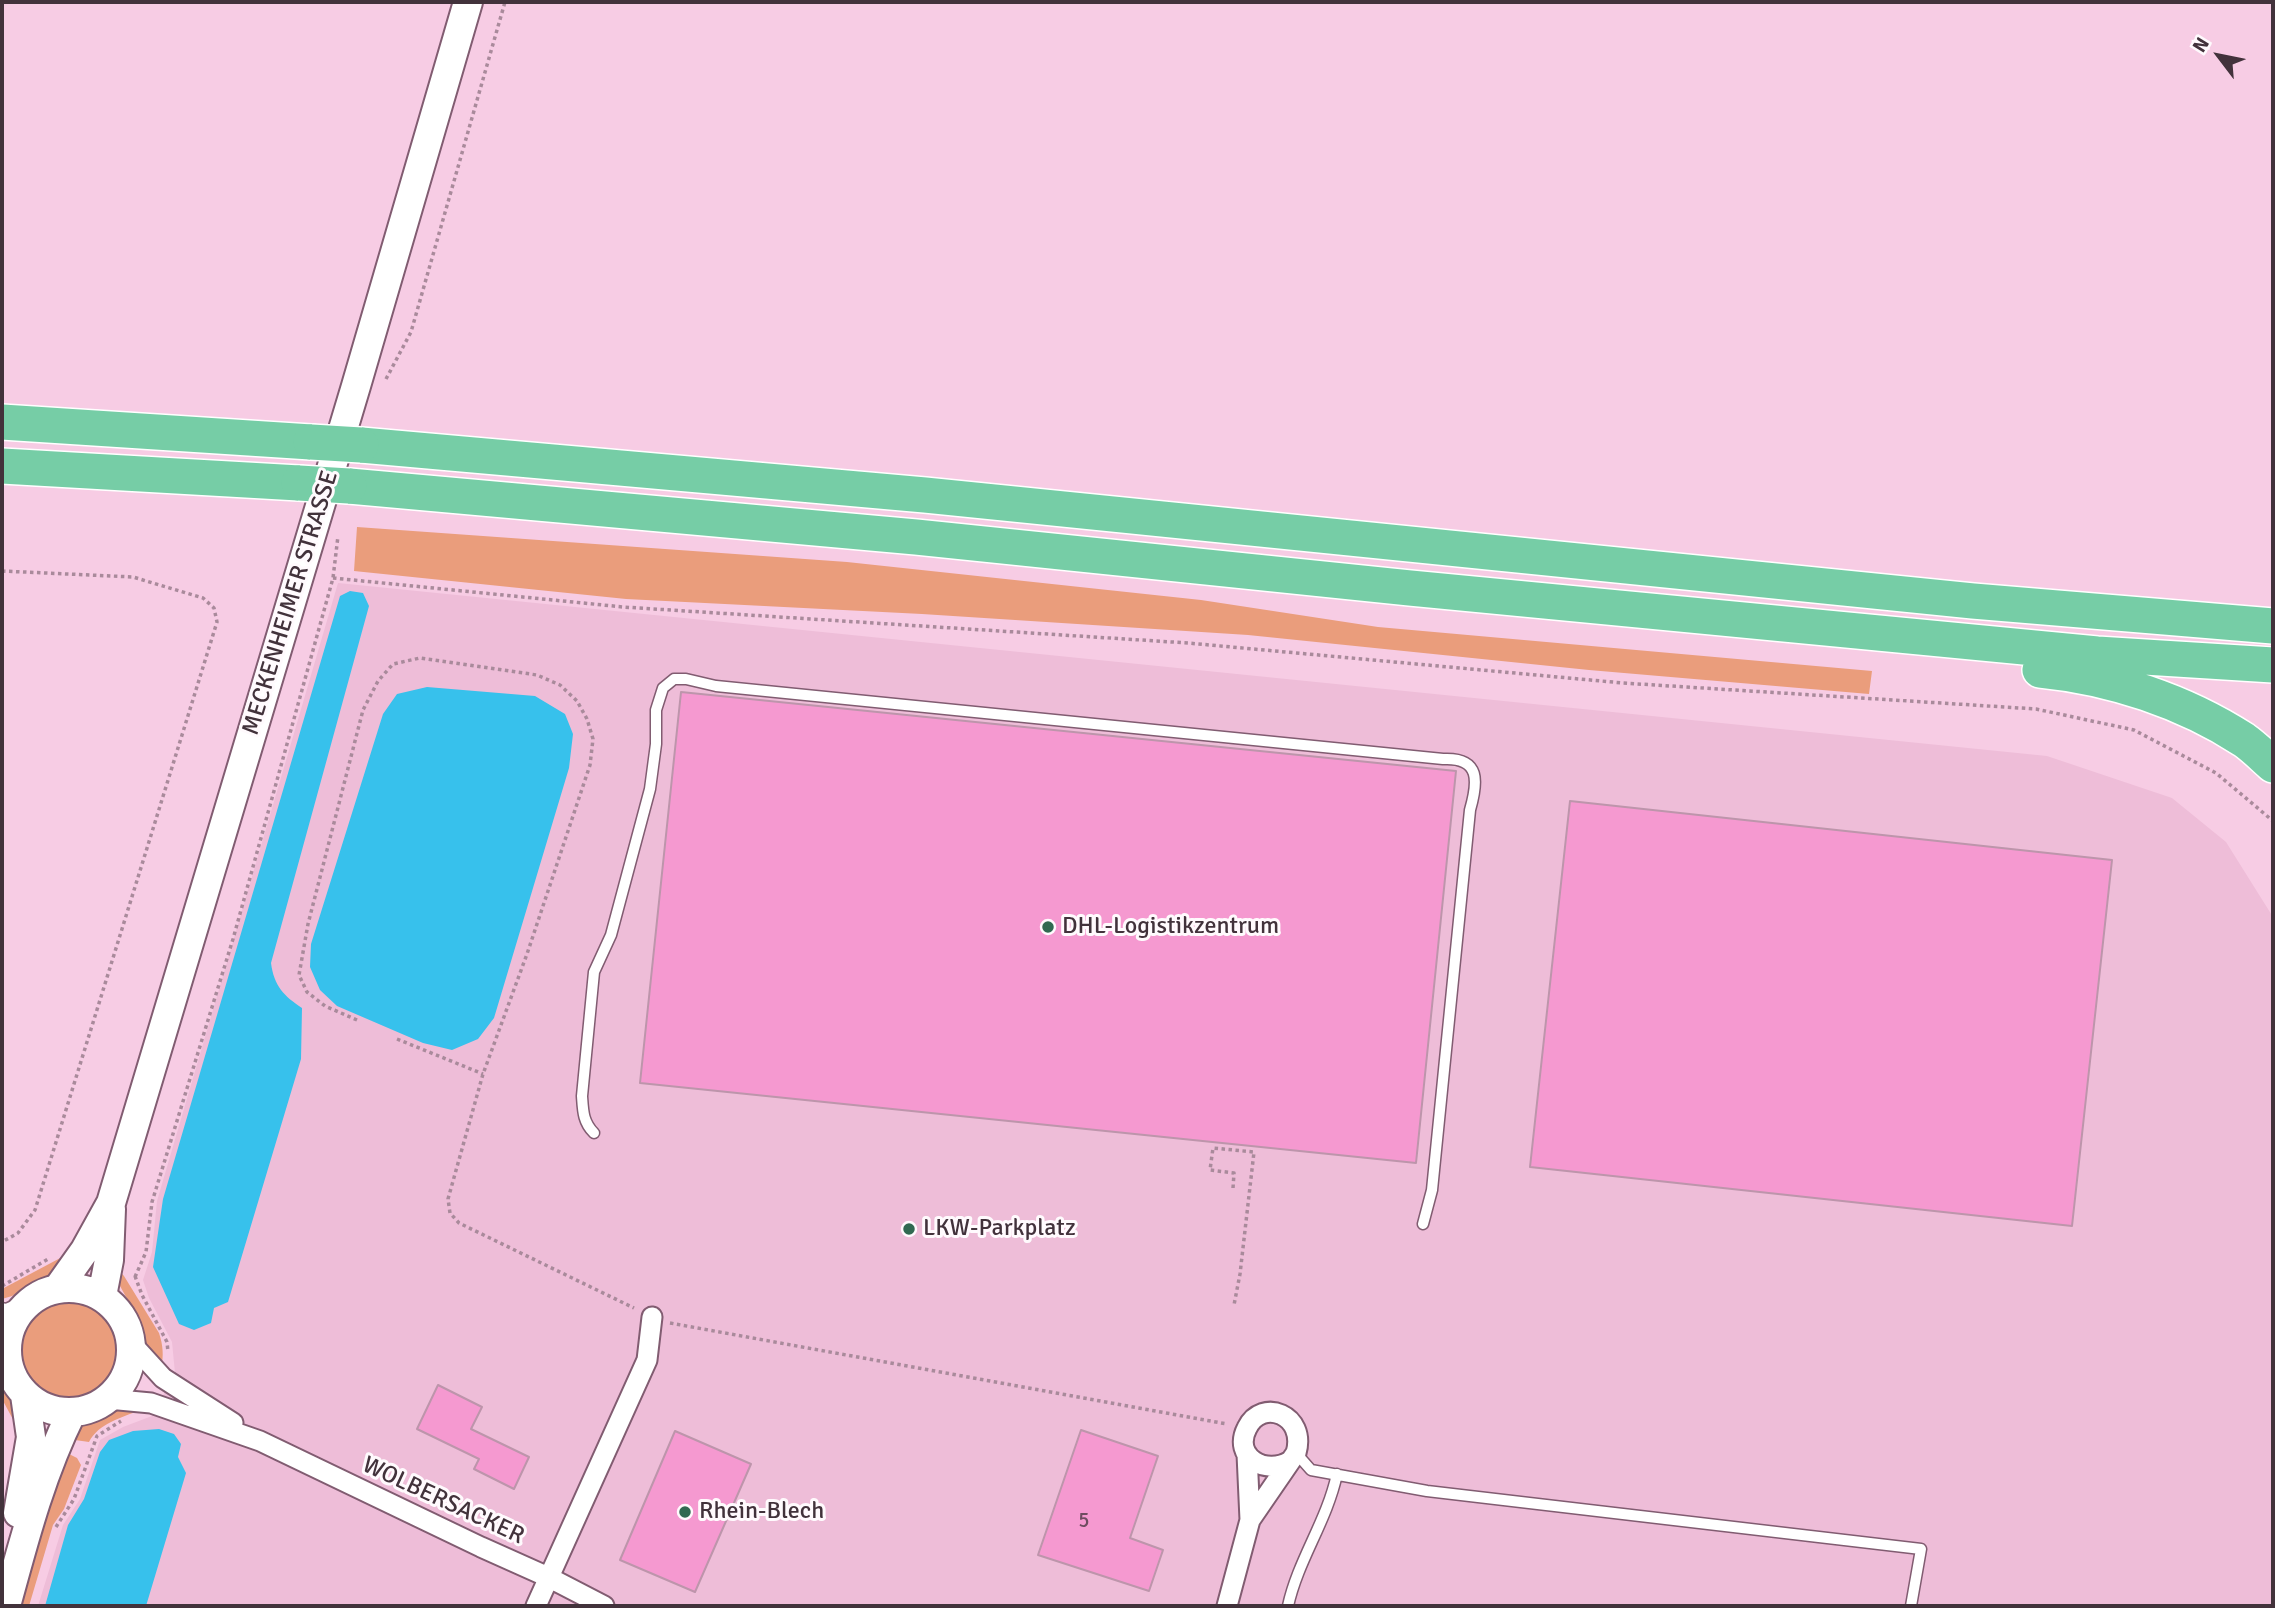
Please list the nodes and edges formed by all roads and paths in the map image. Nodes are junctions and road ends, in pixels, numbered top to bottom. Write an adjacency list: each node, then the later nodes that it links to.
1 (468, 2): 19 (main road, MECKENHEIMER STRASSE)
2 (505, 2): 3 (path)
3 (381, 387)
4 (2, 422): 10 (highway, bridge)
5 (2, 466): 9 (highway, bridge)
6 (339, 531): 8 (path)
7 (2, 571): 21 (path)
8 (333, 578): 13 (path); 29 (path)
9 (1410, 588): 11 (highway); 12 (highway)
10 (2273, 626)
11 (2273, 665)
12 (2273, 765)
13 (2273, 821)
14 (357, 1020): 16 (path)
15 (397, 1039): 16 (path)
16 (483, 1074): 26 (path)
17 (594, 1133): 20 (lane)
18 (1233, 1188): 24 (path)
19 (111, 1203): 22 (main road, MECKENHEIMER STRASSE); 23 (main road, MECKENHEIMER STRASSE)
20 (1423, 1224)
21 (2, 1242)
22 (46, 1292): 23 (main road); 25 (lane); 28 (main road, MECKENHEIMER STRASSE)
23 (102, 1296): 27 (main road)
24 (1234, 1305)
25 (2, 1308)
26 (652, 1317): 34 (path); 42 (street)
27 (132, 1344): 29 (street, WOLBERSACKER); 31 (main road)
28 (4, 1353): 30 (main road, MECKENHEIMER STRASSE)
29 (163, 1378): 35 (street, WOLBERSACKER)
30 (25, 1395): 33 (main road); 41 (main road, MECKENHEIMER STRASSE)
31 (108, 1399): 32 (street, WOLBERSACKER); 33 (main road)
32 (151, 1403): 35 (street, WOLBERSACKER); 40 (path)
33 (72, 1412): 43 (main road)
34 (1249, 1425): 36 (street); 37 (street)
35 (260, 1441): 42 (street, WOLBERSACKER)
36 (1247, 1454): 37 (street); 39 (street)
37 (1293, 1457): 38 (lane); 39 (street)
38 (1337, 1474): 47 (lane); 48 (lane)
39 (1250, 1520): 46 (street)
40 (53, 1538)
41 (2, 1569)
42 (548, 1577): 44 (street); 45 (street, WOLBERSACKER)
43 (6, 1606)
44 (536, 1606)
45 (604, 1606)
46 (1227, 1606)
47 (1288, 1606)
48 (1911, 1606)

